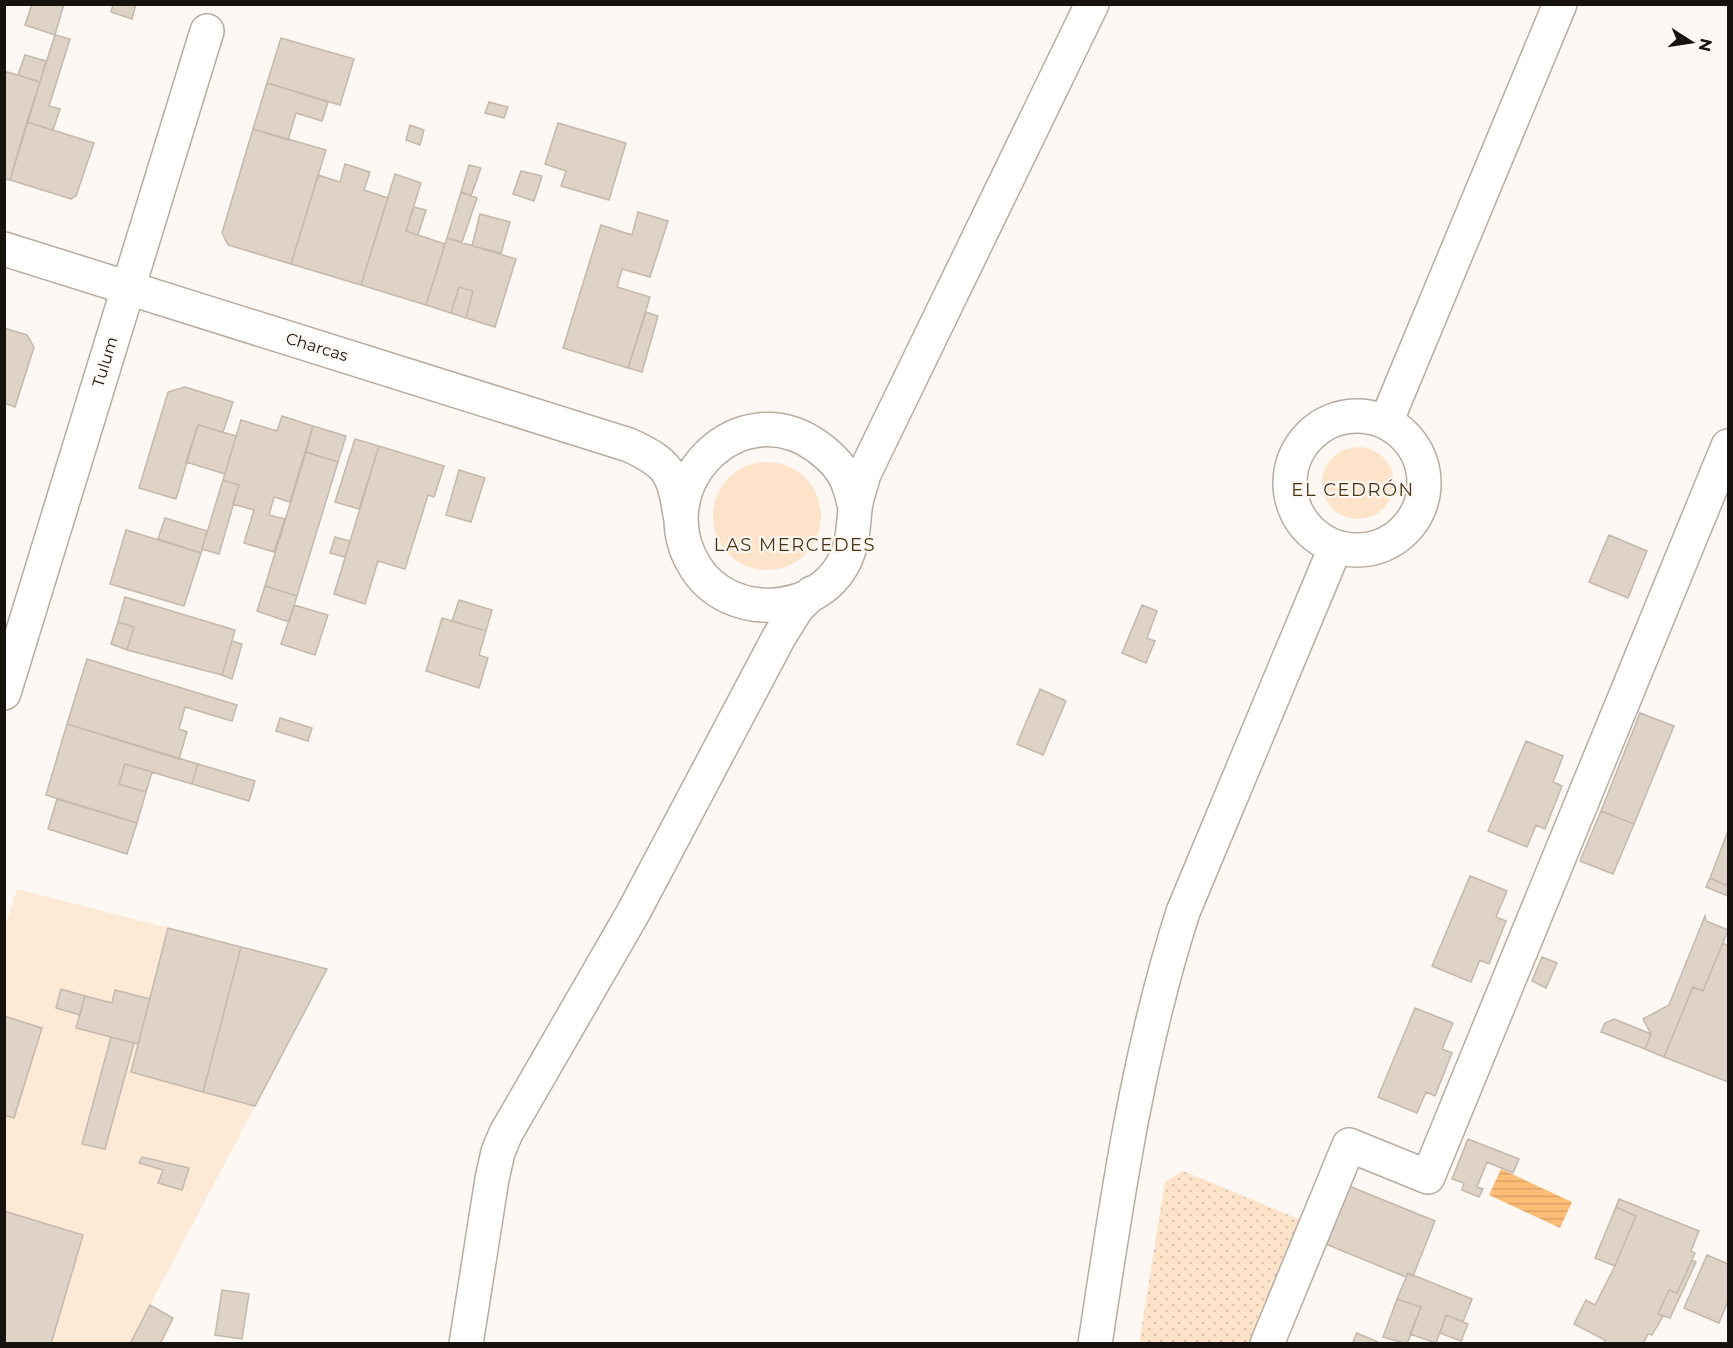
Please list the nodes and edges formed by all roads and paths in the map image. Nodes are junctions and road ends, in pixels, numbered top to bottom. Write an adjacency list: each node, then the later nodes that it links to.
1 (1092, 4): 6 (street)
2 (1560, 4): 7 (street)
3 (207, 31): 5 (street, Tulum)
4 (4, 249): 5 (street, Charcas)
5 (128, 287): 10 (street, Charcas); 18 (street, Tulum)
6 (890, 422): 11 (street); 12 (street)
7 (1386, 422): 14 (street); 14 (street)
8 (722, 442): 10 (street); 11 (street); 13 (street)
9 (1728, 446): 21 (street)
10 (642, 451): 13 (street)
11 (823, 451): 12 (street)
12 (855, 507): 15 (street)
13 (680, 515): 16 (street)
14 (1335, 548): 20 (street)
15 (812, 593): 16 (street); 17 (street)
16 (743, 603): 17 (street)
17 (767, 658): 19 (street)
18 (4, 693)
19 (466, 1344)
20 (1095, 1344)
21 (1266, 1344)

